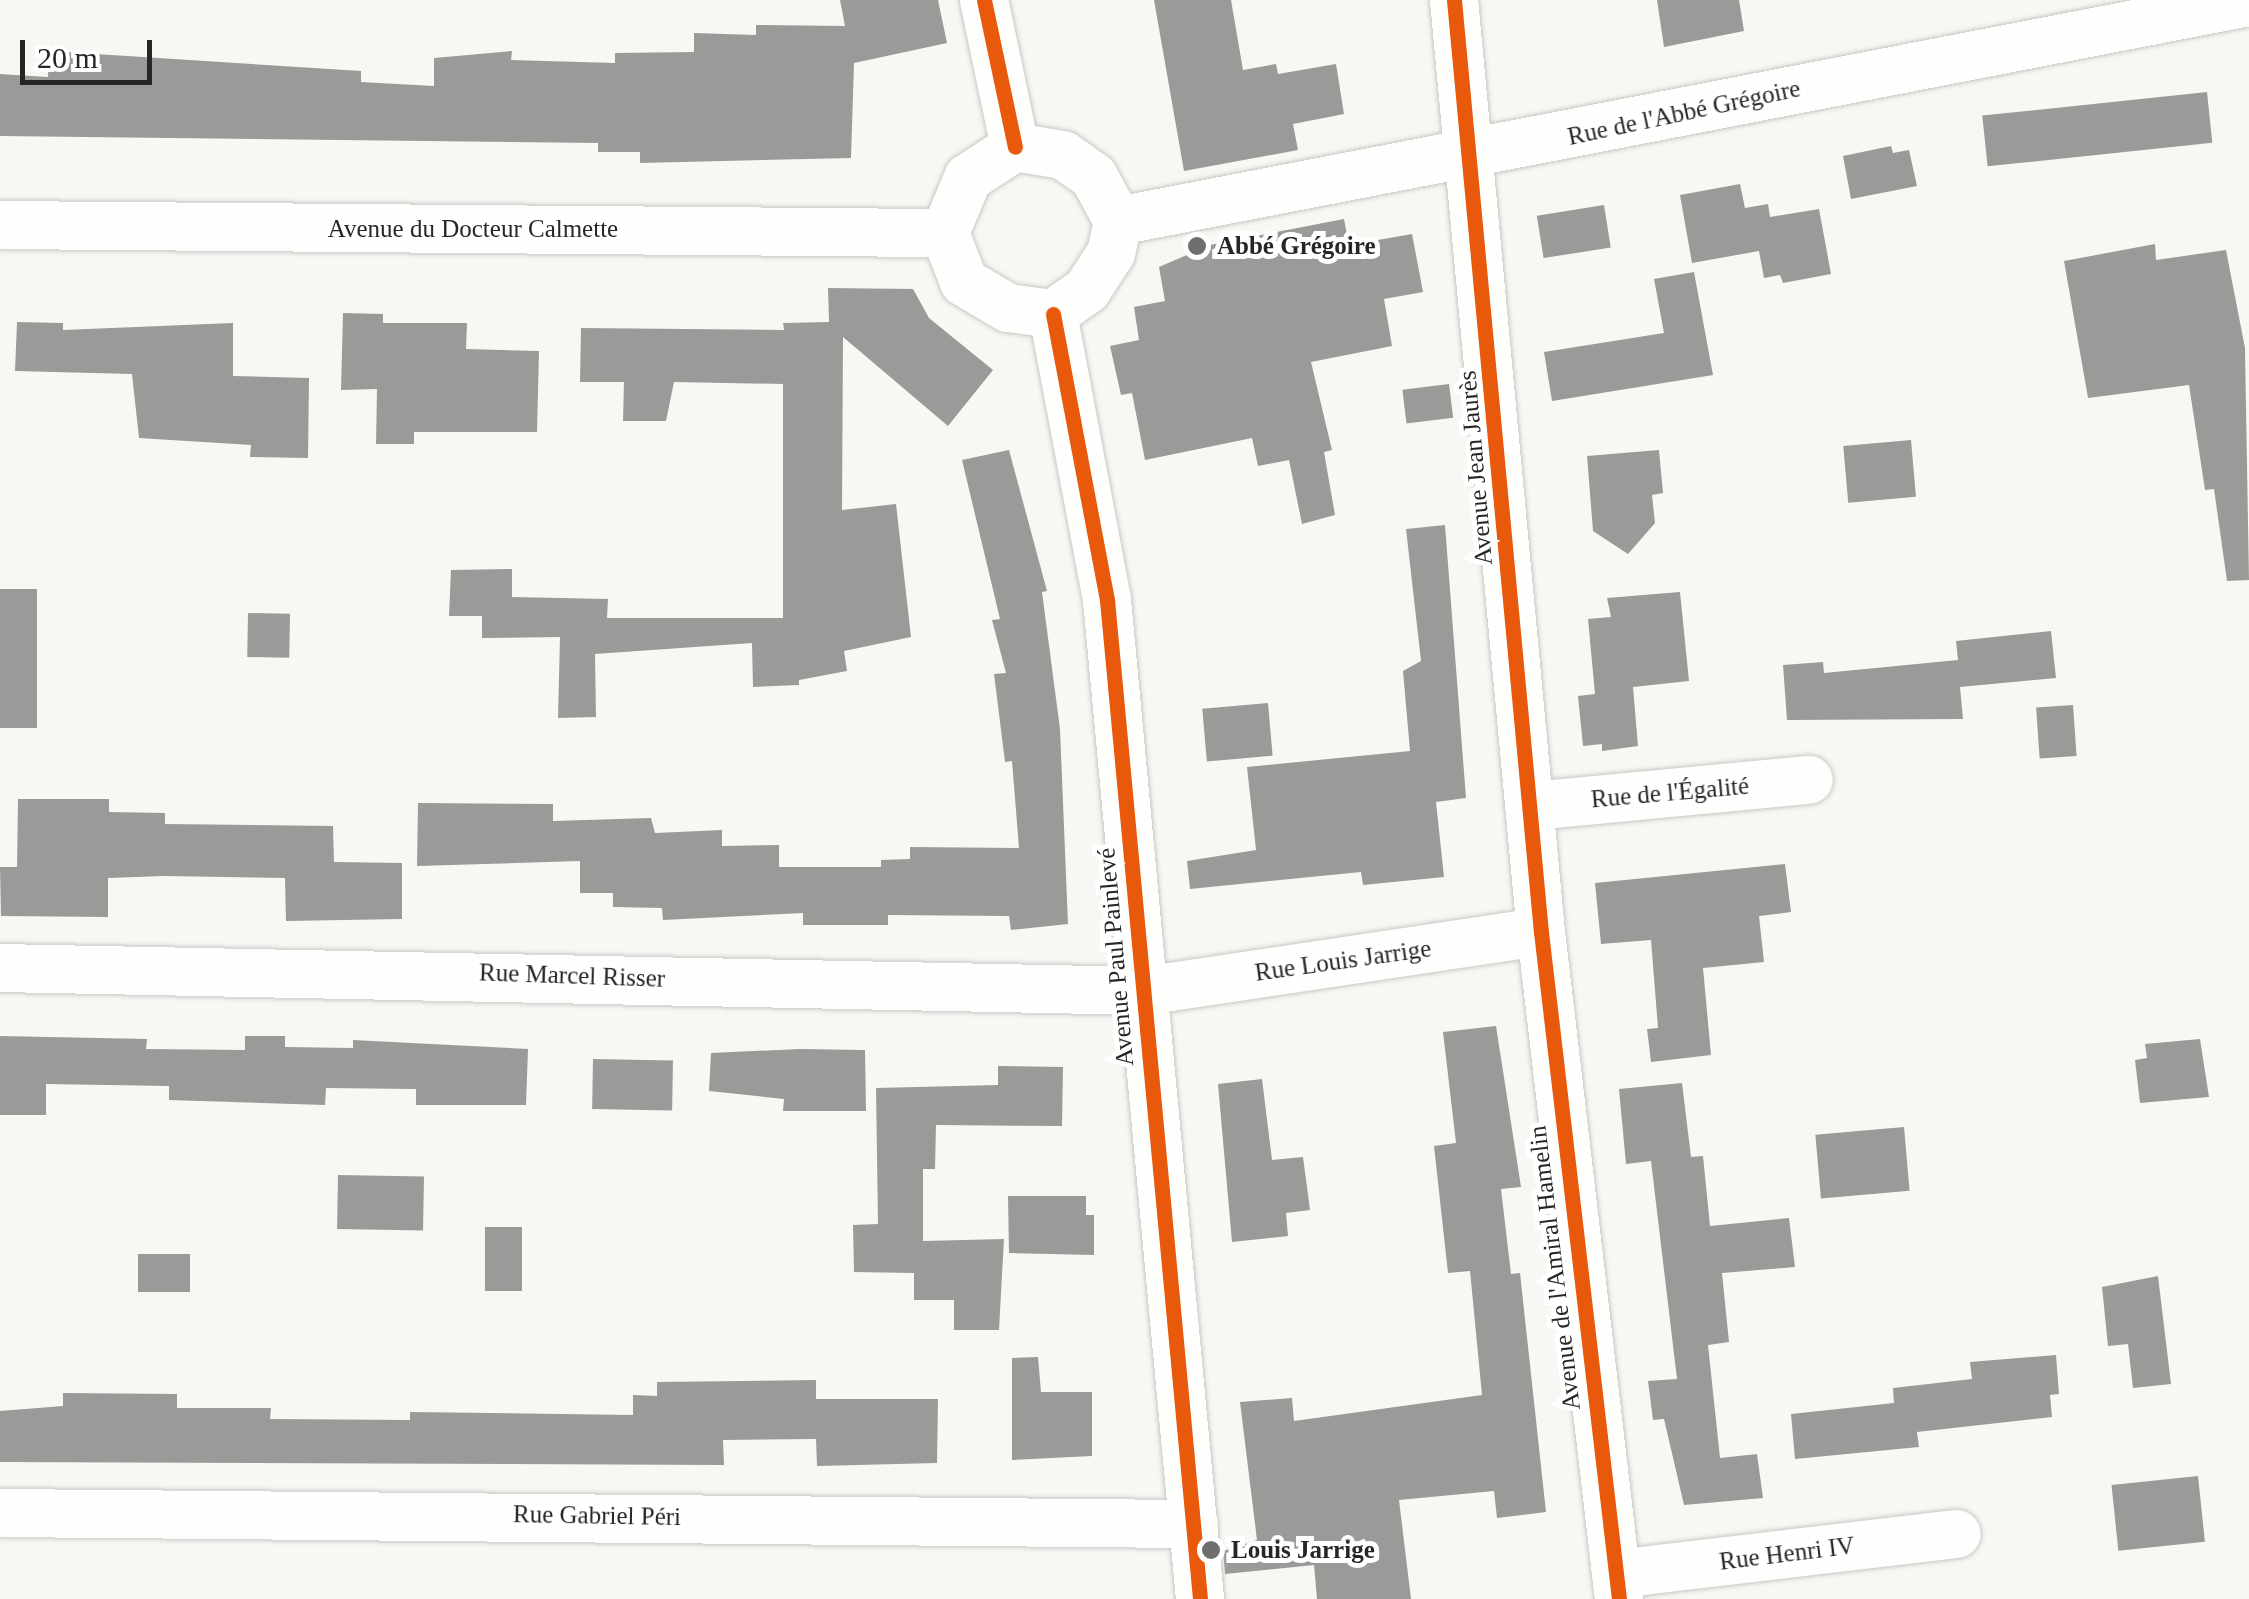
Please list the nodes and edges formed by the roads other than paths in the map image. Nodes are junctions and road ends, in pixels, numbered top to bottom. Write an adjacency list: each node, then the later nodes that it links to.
1 (984, 0): 4 (street)
2 (1454, 0): 5 (street, Avenue Jean Jaurès)
3 (2249, 2): 5 (street, Rue de l'Abbé Grégoire)
4 (1015, 147): 6 (street); 8 (street)
5 (1473, 156): 6 (street, Rue de l'Abbé Grégoire); 11 (street, Avenue Jean Jaurès)
6 (1118, 221): 9 (street)
7 (0, 225): 8 (street, Avenue du Docteur Calmette)
8 (945, 233): 9 (street)
9 (1053, 314): 14 (street, Avenue Paul Painlevé)
10 (1809, 780): 11 (street, Rue de l'Égalité)
11 (1532, 806): 12 (street, Avenue Jean Jaurès)
12 (1541, 932): 14 (street, Rue Louis Jarrige); 18 (street, Avenue de l'Amiral Hamelin)
13 (0, 968): 14 (street, Rue Marcel Risser)
14 (1144, 991): 16 (street, Avenue Paul Painlevé)
15 (0, 1513): 16 (street, Rue Gabriel Péri)
16 (1194, 1524): 19 (street, Avenue Paul Painlevé)
17 (1957, 1534): 18 (street, Rue Henri IV)
18 (1617, 1587)
19 (1200, 1599)

